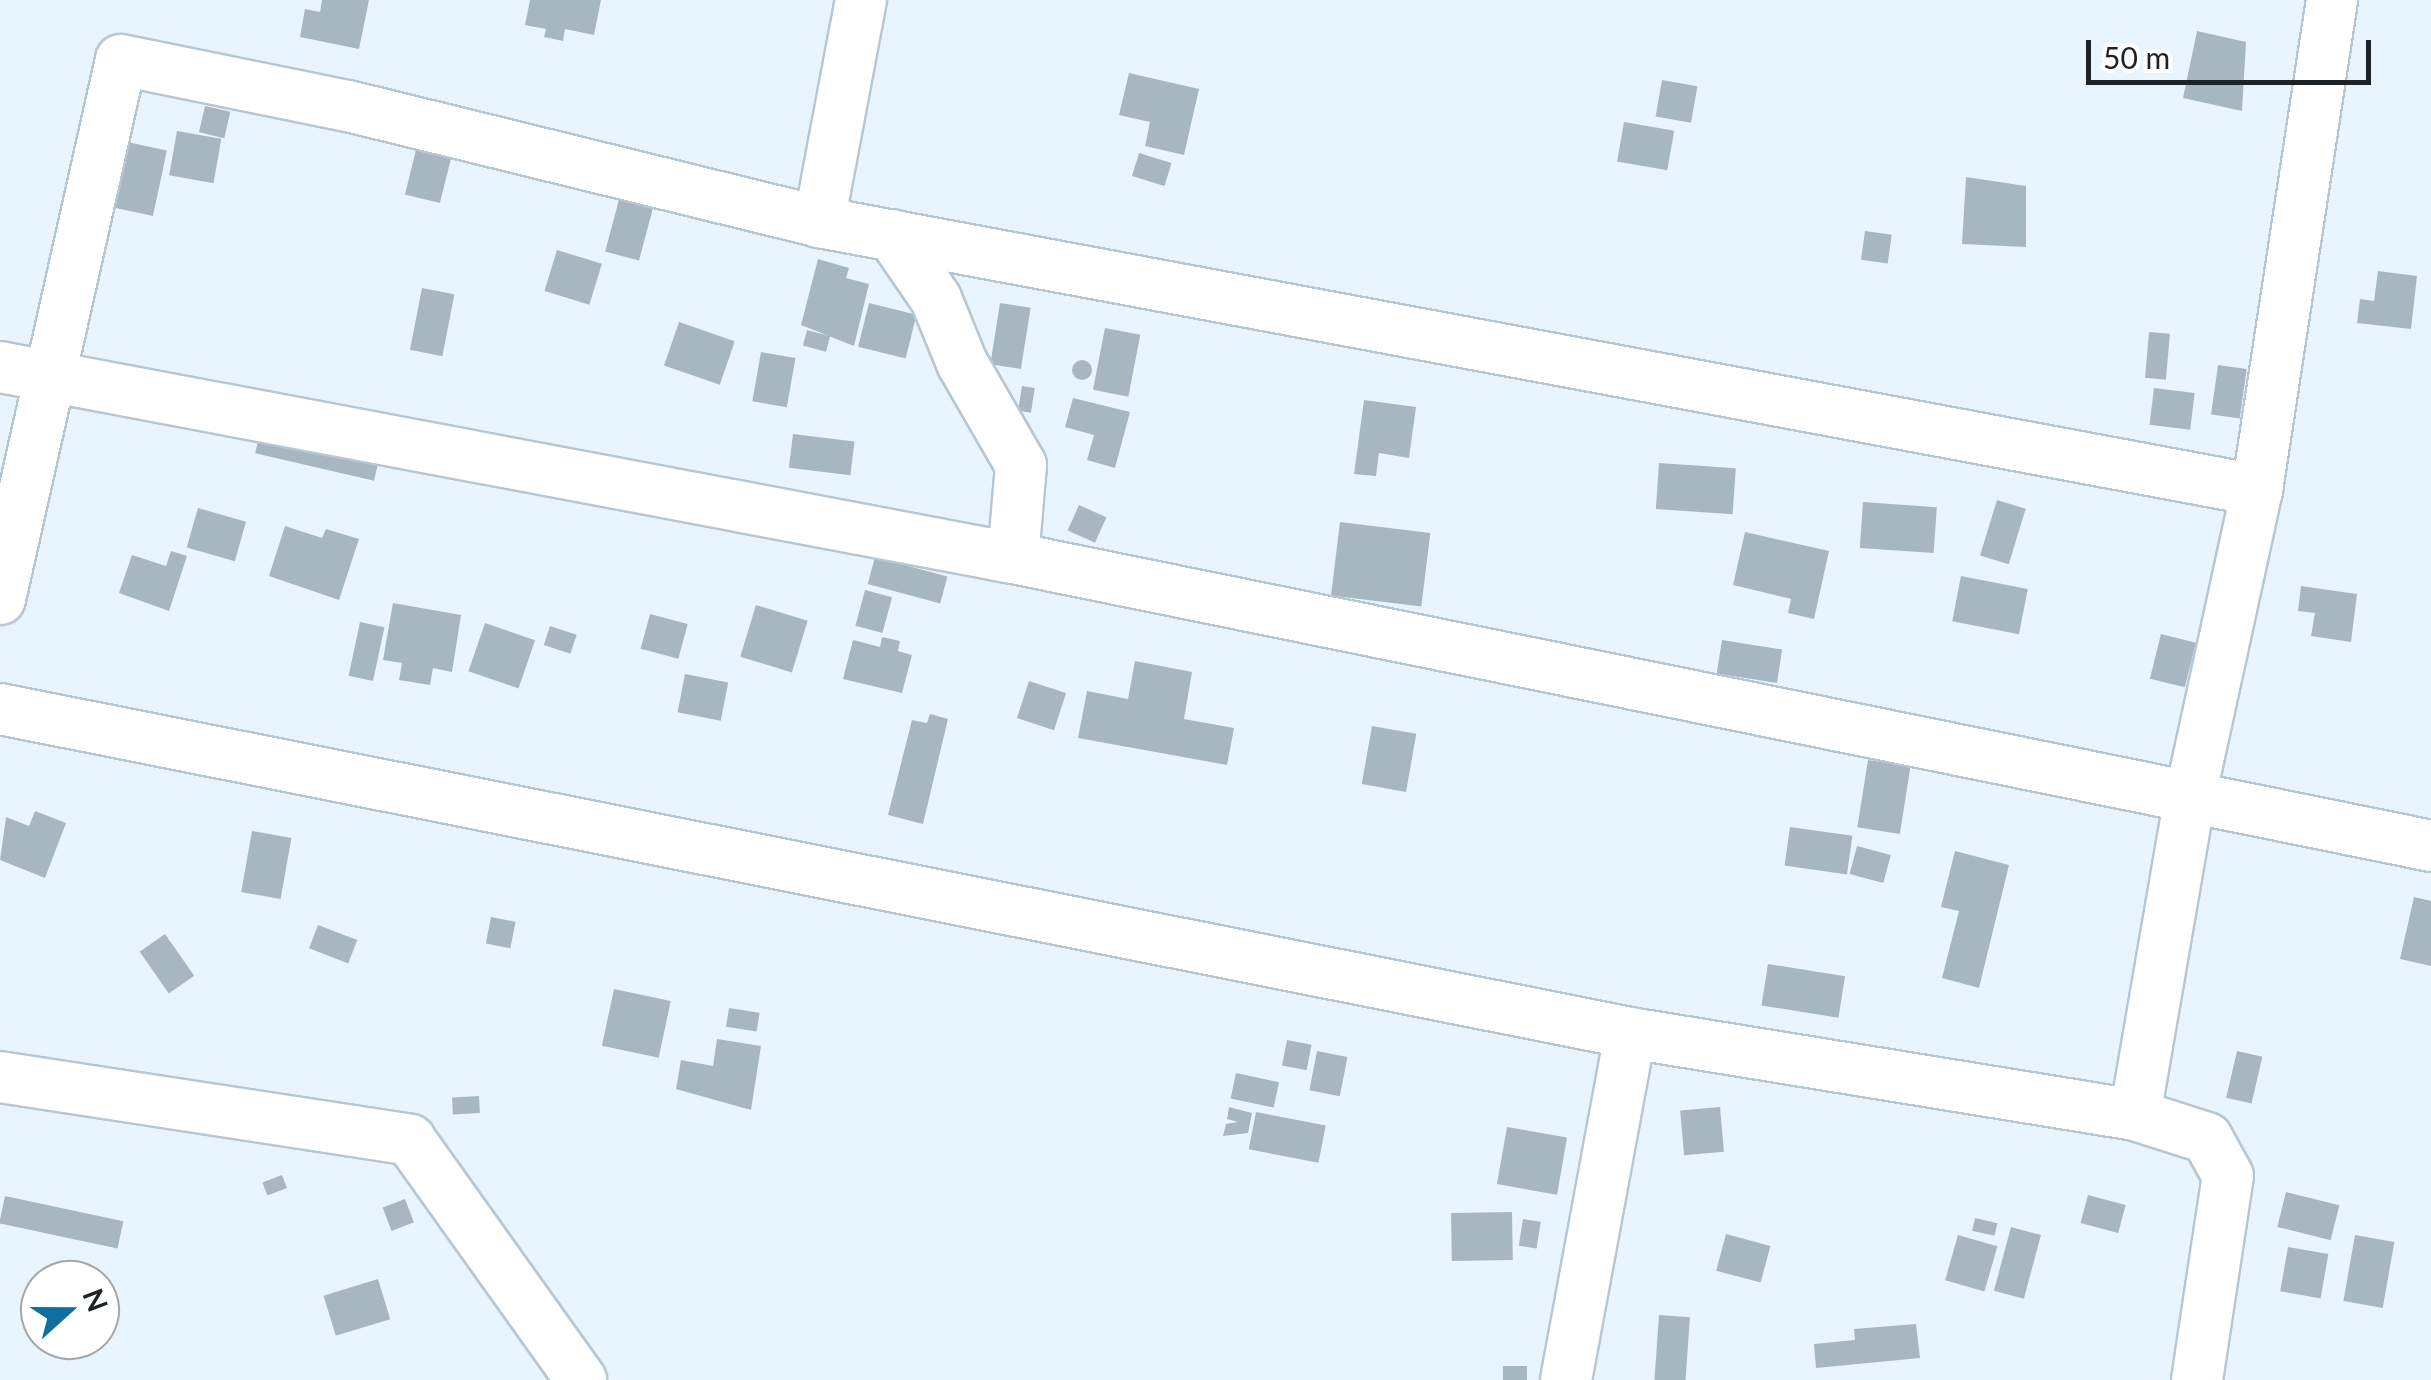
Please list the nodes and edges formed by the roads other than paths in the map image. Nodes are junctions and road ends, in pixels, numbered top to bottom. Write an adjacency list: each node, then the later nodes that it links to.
1 (861, 0): 3 (street)
2 (2332, 0): 6 (street)
3 (819, 222): 4 (street); 5 (street)
4 (892, 235): 6 (street); 7 (street)
5 (22, 371): 7 (street); 8 (street)
6 (2257, 490): 10 (street)
7 (1013, 558): 10 (street)
8 (0, 600)
9 (0, 709): 12 (street)
10 (2190, 797): 11 (street); 14 (street)
11 (2431, 846)
12 (1630, 1033): 14 (street); 16 (street)
13 (0, 1077): 15 (street)
14 (2134, 1116): 17 (street)
15 (580, 1380)
16 (1566, 1380)
17 (2196, 1380)

